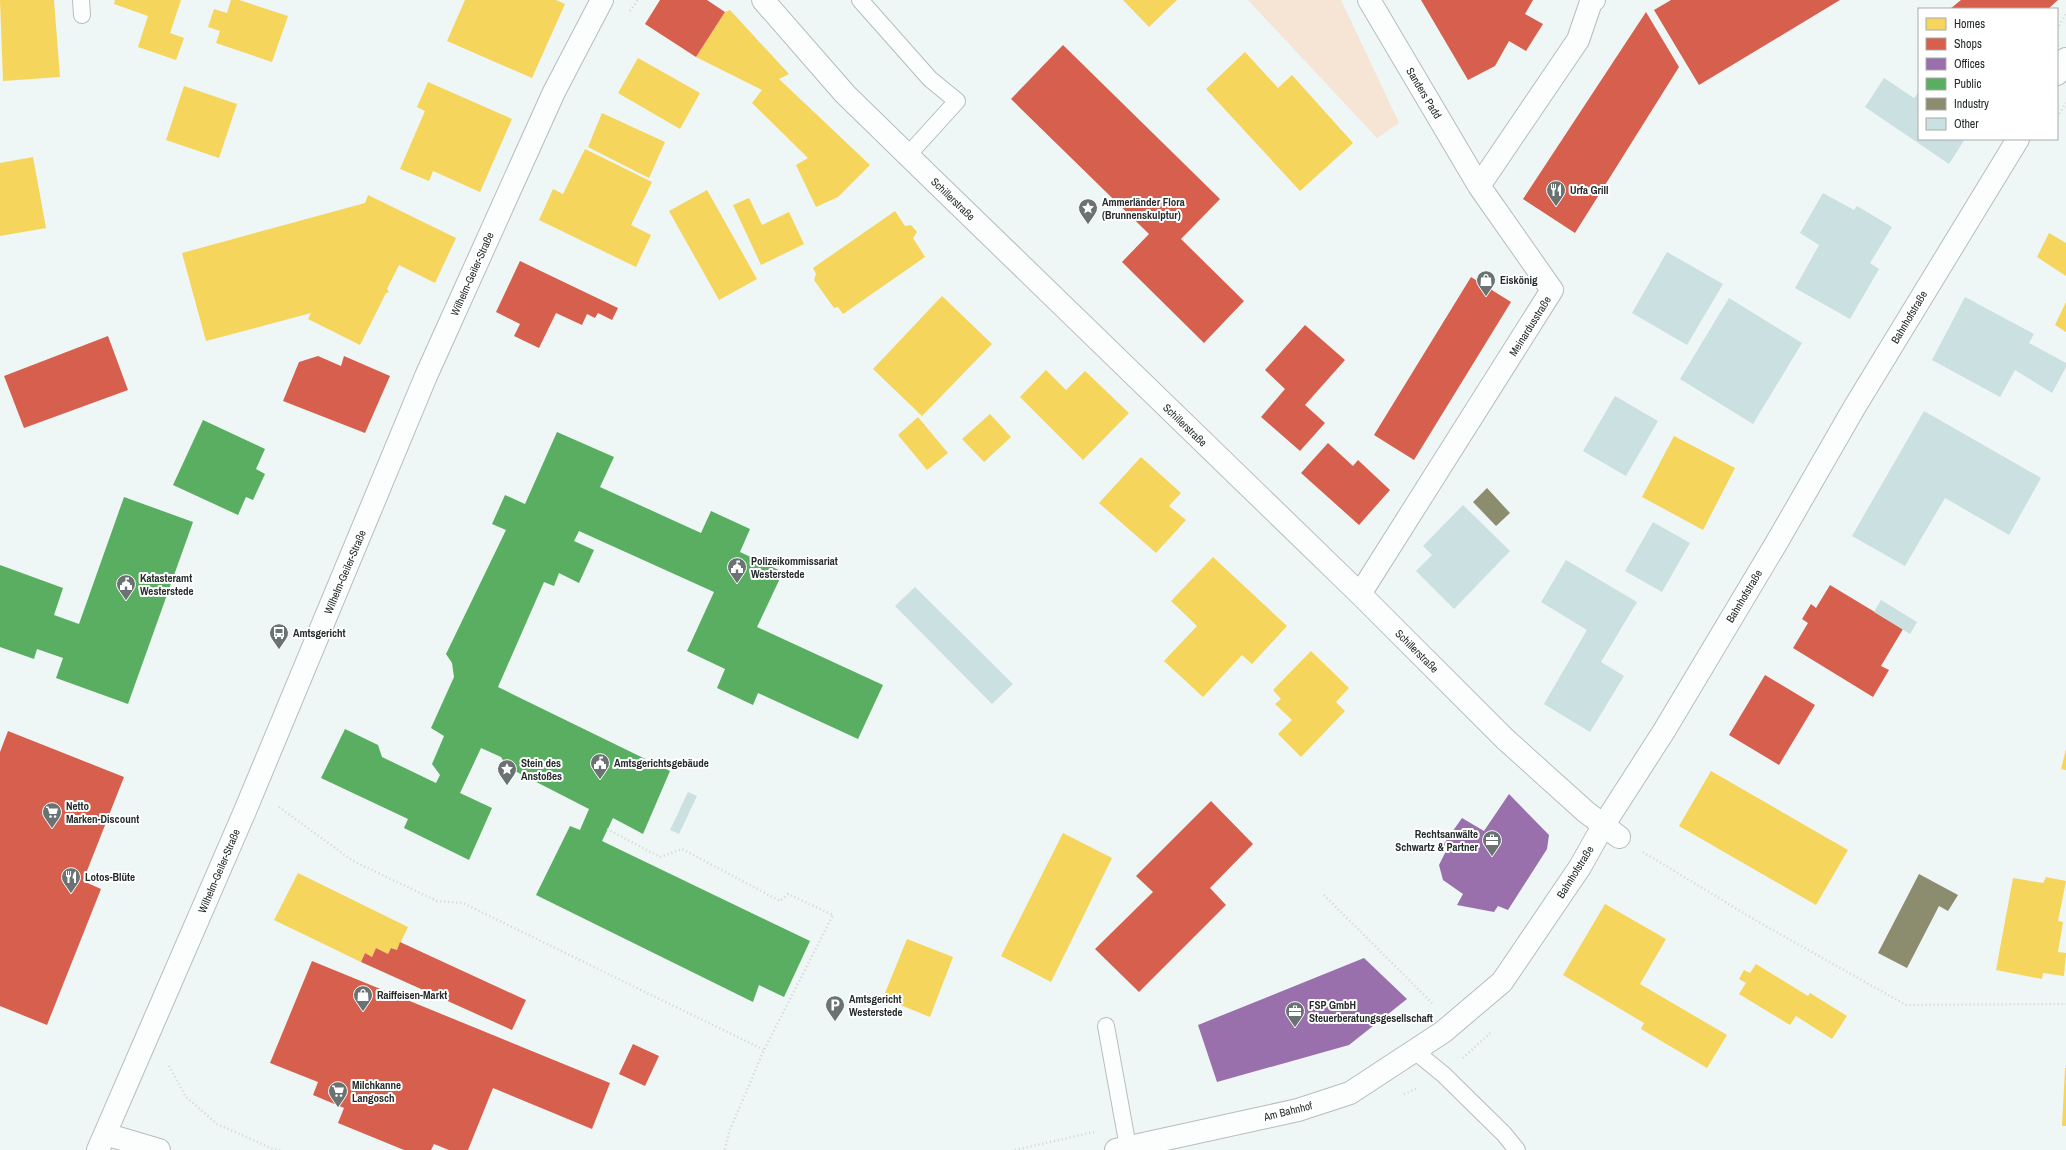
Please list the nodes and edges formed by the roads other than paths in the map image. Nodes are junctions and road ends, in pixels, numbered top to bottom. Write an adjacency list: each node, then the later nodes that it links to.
1 (602, 0): 16 (street, Wilhelm-Geiler-Straße)
2 (763, 0): 9 (street, Schillerstraße)
3 (860, 0): 9 (lane)
4 (1369, 0): 10 (street, Sanders Padd)
5 (1594, 0): 10 (street)
6 (2066, 59): 7 (street)
7 (2058, 72)
8 (2017, 140): 12 (street, Bahnhofstraße)
9 (908, 155): 11 (street, Schillerstraße)
10 (1479, 186): 11 (street, Meinardusstraße)
11 (1360, 594): 12 (street, Schillerstraße)
12 (1611, 832): 14 (street, Bahnhofstraße)
13 (1106, 1026): 17 (lane)
14 (1444, 1032): 15 (street, Am Bahnhof)
15 (1416, 1052): 17 (street, Am Bahnhof); 19 (lane)
16 (102, 1142): 18 (street)
17 (1122, 1149)
18 (159, 1150)
19 (1517, 1150)

